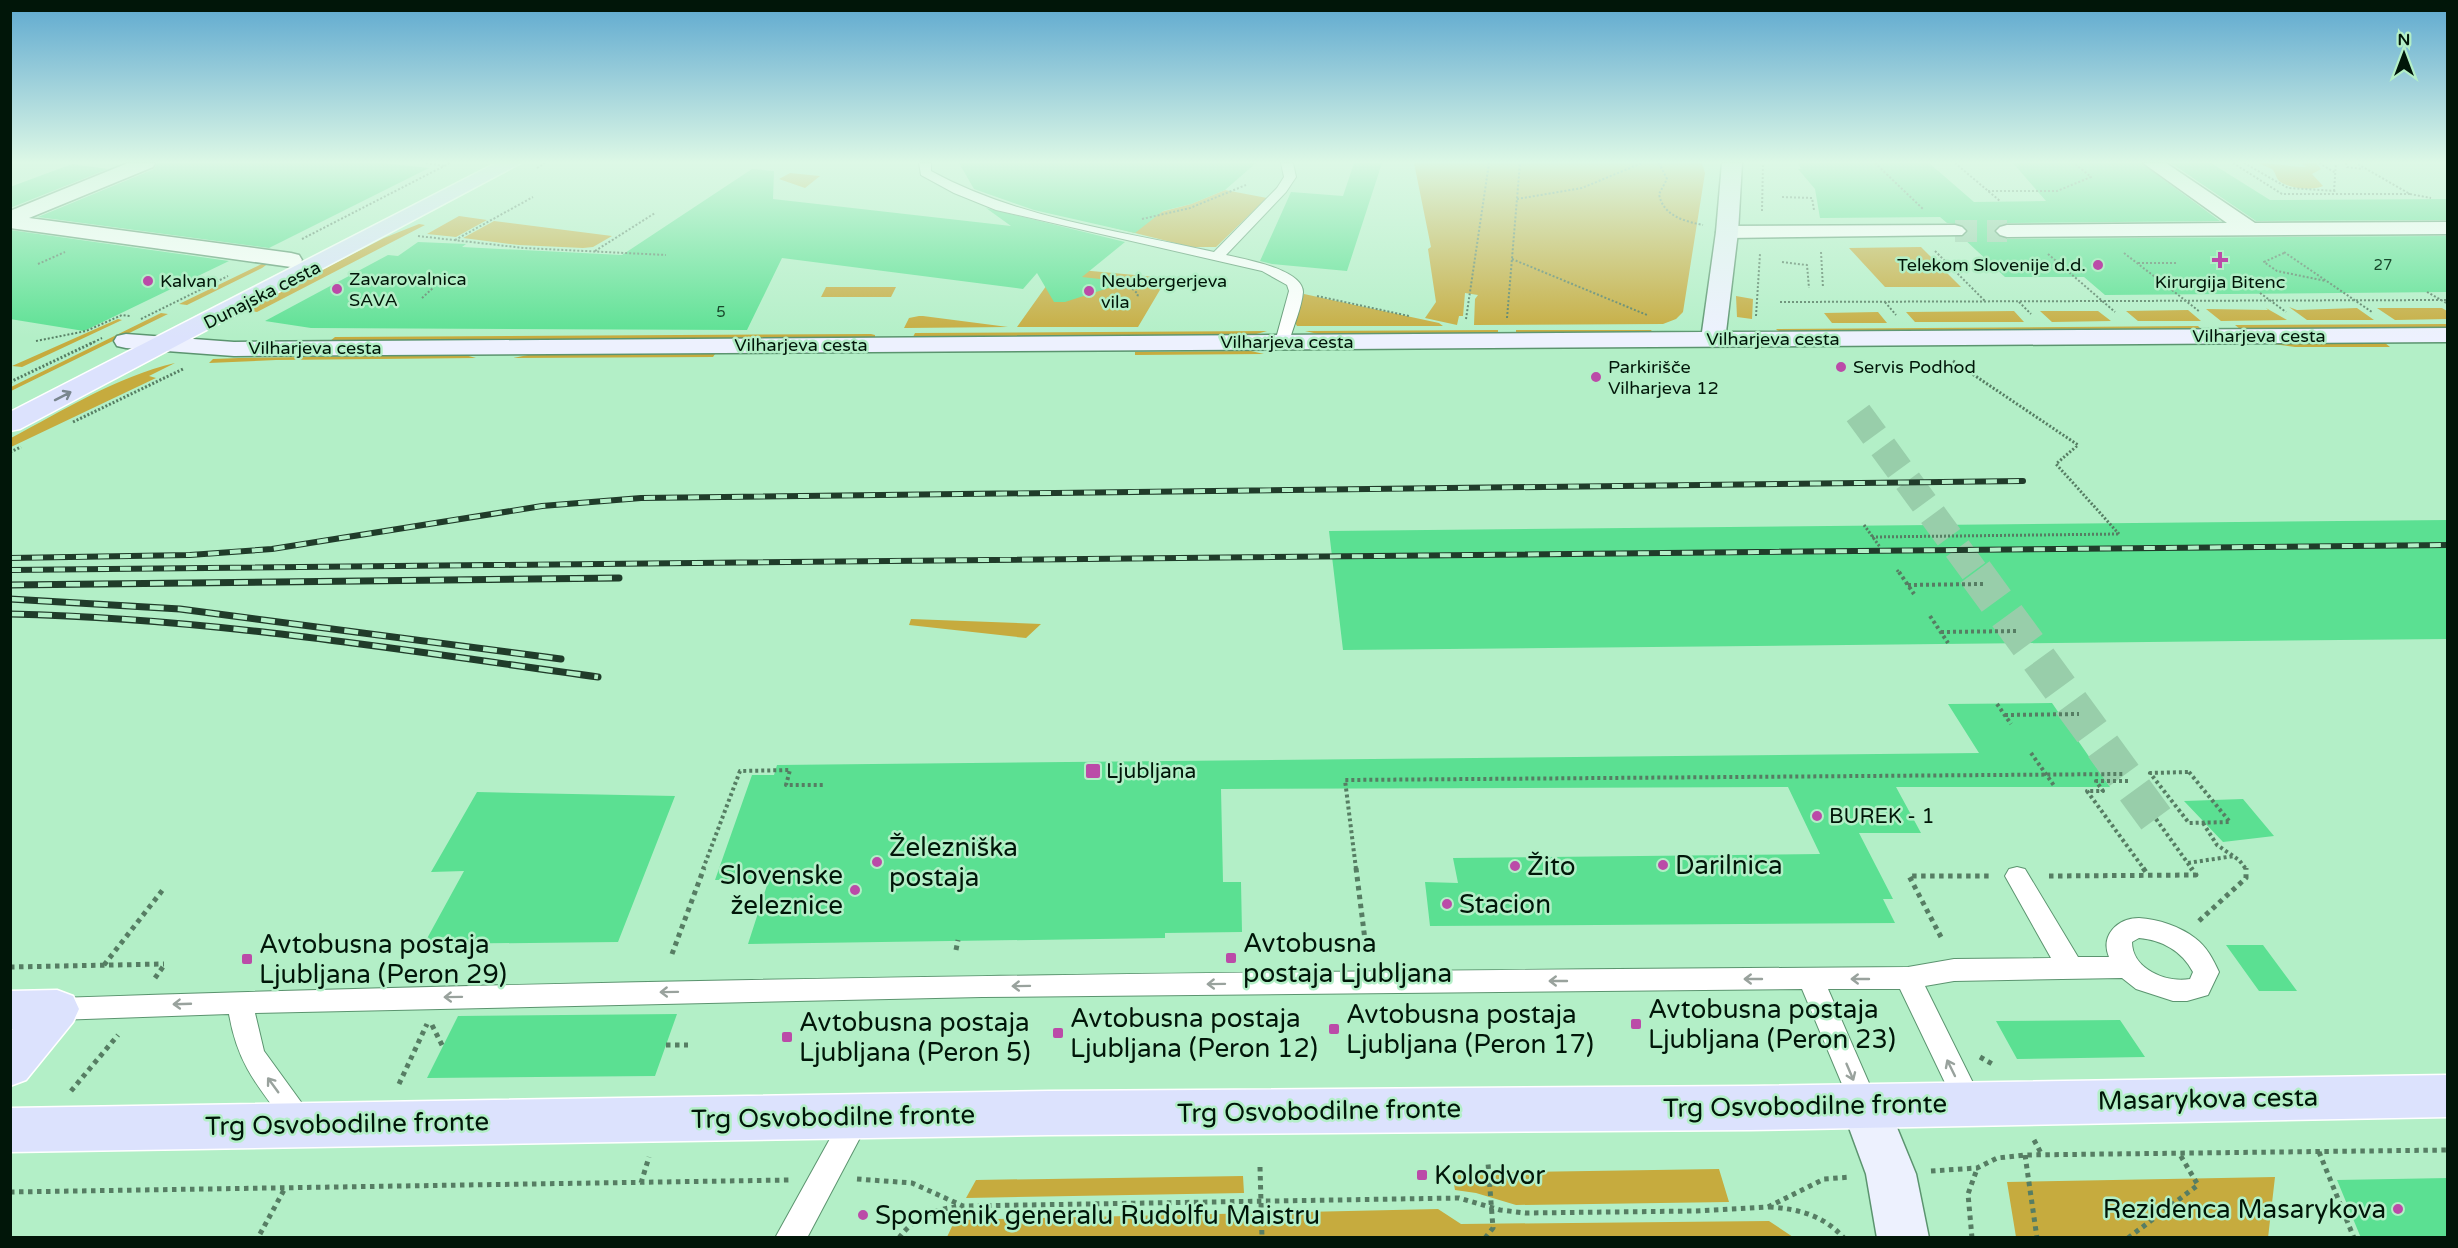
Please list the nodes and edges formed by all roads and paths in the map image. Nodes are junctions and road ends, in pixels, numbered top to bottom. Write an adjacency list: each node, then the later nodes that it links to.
1 (21, 221): 29 (street)
2 (348, 221): 29 (path, Dunajska cesta)
3 (360, 221): 29 (main road, Dunajska cesta)
4 (402, 221): 77 (main road, Dunajska cesta)
5 (488, 221): 24 (path)
6 (642, 221): 27 (path)
7 (1062, 221): 16 (lane)
8 (1129, 221): 16 (path)
9 (1255, 221): 33 (lane)
10 (1481, 221): 70 (path)
11 (1515, 221): 34 (path)
12 (1691, 221): 15 (path)
13 (1728, 221): 21 (main road)
14 (2238, 221): 18 (street)
15 (1703, 225)
16 (1098, 228): 33 (lane)
17 (2448, 228): 18 (street)
18 (2250, 229): 20 (street)
19 (1955, 231): 22 (street)
20 (2007, 231)
21 (1727, 232): 22 (street); 74 (main road)
22 (1818, 232): 48 (path)
23 (411, 236): 24 (path)
24 (454, 240): 27 (path)
25 (1931, 248): 58 (path)
26 (2278, 248): 31 (path)
27 (594, 251): 32 (path)
28 (2122, 251): 36 (path)
29 (293, 252): 72 (main road, Dunajska cesta)
30 (2046, 252): 59 (path)
31 (2285, 253): 39 (path); 44 (path)
32 (666, 255)
33 (1223, 259): 50 (lane)
34 (1512, 259): 68 (path); 71 (path)
35 (1782, 262): 47 (path)
36 (2138, 263): 37 (path); 46 (path)
37 (2176, 263)
38 (2260, 263): 39 (path)
39 (2265, 263): 40 (path)
40 (2270, 266): 41 (path); 44 (path)
41 (2276, 266)
42 (234, 273): 72 (path, Dunajska cesta)
43 (1107, 278): 54 (path)
44 (2328, 282): 56 (path)
45 (434, 286): 53 (path)
46 (2168, 287)
47 (1809, 288)
48 (1823, 288)
49 (2172, 290): 60 (path)
50 (1296, 291): 67 (path); 76 (lane)
51 (2427, 292): 57 (path)
52 (2260, 293): 55 (path)
53 (422, 298)
54 (1137, 298)
55 (2270, 300): 56 (path); 60 (path); 63 (path)
56 (2355, 300): 57 (path); 64 (path)
57 (2441, 300): 62 (path)
58 (1986, 301): 59 (path); 61 (path)
59 (2101, 301): 60 (path); 69 (path)
60 (2186, 301): 66 (path)
61 (1780, 302)
62 (2448, 302)
63 (2283, 309)
64 (2368, 309)
65 (122, 315): 75 (path)
66 (2206, 317)
67 (1418, 318)
68 (1654, 318)
69 (2122, 318)
70 (1466, 320)
71 (1507, 324)
72 (120, 334): 77 (main road, Vilharjeva cesta); 80 (path, Dunajska cesta); 81 (main road, Dunajska cesta)
73 (2448, 334): 74 (main road, Vilharjeva cesta)
74 (1713, 340): 76 (main road, Vilharjeva cesta)
75 (36, 341)
76 (1282, 342): 77 (main road, Vilharjeva cesta)
77 (164, 345): 82 (main road, Dunajska cesta, one-way to 77)
78 (1952, 360): 87 (path)
79 (174, 374): 83 (path)
80 (10, 382)
81 (10, 397)
82 (10, 423)
83 (63, 427)
84 (32, 442): 85 (path)
85 (10, 452)
86 (1864, 525): 87 (path)
87 (1872, 537): 88 (path)
88 (1880, 547)
89 (1897, 570): 91 (path)
90 (1983, 584): 91 (path)
91 (1908, 585): 92 (path)
92 (1914, 594)
93 (1930, 616): 95 (path)
94 (2018, 631): 95 (path)
95 (1941, 632): 96 (path)
96 (1948, 643)
97 (1997, 704): 99 (path)
98 (2079, 714): 99 (path)
99 (2005, 715): 100 (path)
100 (2011, 724)
101 (2031, 753): 103 (path)
102 (2123, 774): 103 (path)
103 (2047, 775): 106 (path); 126 (path)
104 (2128, 781): 111 (path)
105 (823, 785): 118 (path)
106 (2055, 787)
107 (2156, 819): 110 (path)
108 (2203, 823): 108 (path); 109 (path)
109 (2235, 856): 110 (path); 116 (path)
110 (2188, 864): 111 (path)
111 (2148, 875): 112 (path)
112 (2017, 876): 114 (path); 123 (lane)
113 (165, 887): 120 (path)
114 (1941, 937)
115 (958, 940): 117 (path)
116 (2178, 940): 122 (lane); 122 (lane)
117 (956, 950)
118 (672, 954)
119 (165, 964): 120 (path)
120 (104, 966): 121 (path)
121 (10, 967)
122 (2128, 967): 123 (lane)
123 (2071, 969): 124 (lane)
124 (1908, 978): 125 (lane, one-way to 125); 138 (lane, Trg Osvobodilne fronte, one-way to 124)
125 (1811, 979): 126 (lane, one-way to 126); 139 (lane, one-way to 139)
126 (1370, 982): 127 (lane, one-way to 127)
127 (240, 1002): 128 (lane, one-way to 128); 141 (lane, one-way to 127)
128 (57, 1009): 129 (main road); 134 (main road)
129 (10, 1010)
130 (116, 1037): 135 (path)
131 (666, 1045): 132 (path)
132 (688, 1045)
133 (443, 1047): 136 (path)
134 (10, 1066)
135 (78, 1084)
136 (410, 1084)
137 (2448, 1096): 138 (main road, Masarykova cesta)
138 (1969, 1103): 139 (main road, Trg Osvobodilne fronte)
139 (1865, 1106): 140 (main road, Trg Osvobodilne fronte); 165 (main road)
140 (857, 1117): 141 (main road, Trg Osvobodilne fronte); 150 (lane)
141 (303, 1124): 142 (main road, Trg Osvobodilne fronte)
142 (10, 1130)
143 (2448, 1150): 146 (path)
144 (651, 1152): 152 (path)
145 (2178, 1152): 146 (path); 147 (path); 168 (path)
146 (2319, 1152): 169 (path)
147 (2025, 1155): 166 (path); 167 (path)
148 (1488, 1163): 157 (path)
149 (1260, 1167): 155 (path)
150 (824, 1179): 152 (path); 156 (path); 160 (lane)
151 (1824, 1179): 158 (path)
152 (641, 1183): 153 (path)
153 (284, 1189): 154 (path); 159 (path)
154 (10, 1192)
155 (1262, 1201): 156 (path); 157 (path); 162 (path)
156 (963, 1206): 161 (path)
157 (1491, 1207): 158 (path); 163 (path)
158 (1768, 1207): 164 (path)
159 (260, 1234)
160 (790, 1238)
161 (899, 1238)
162 (1262, 1238)
163 (1485, 1238)
164 (1844, 1238)
165 (1903, 1238)
166 (1972, 1238)
167 (2037, 1238)
168 (2128, 1238)
169 (2354, 1238)

